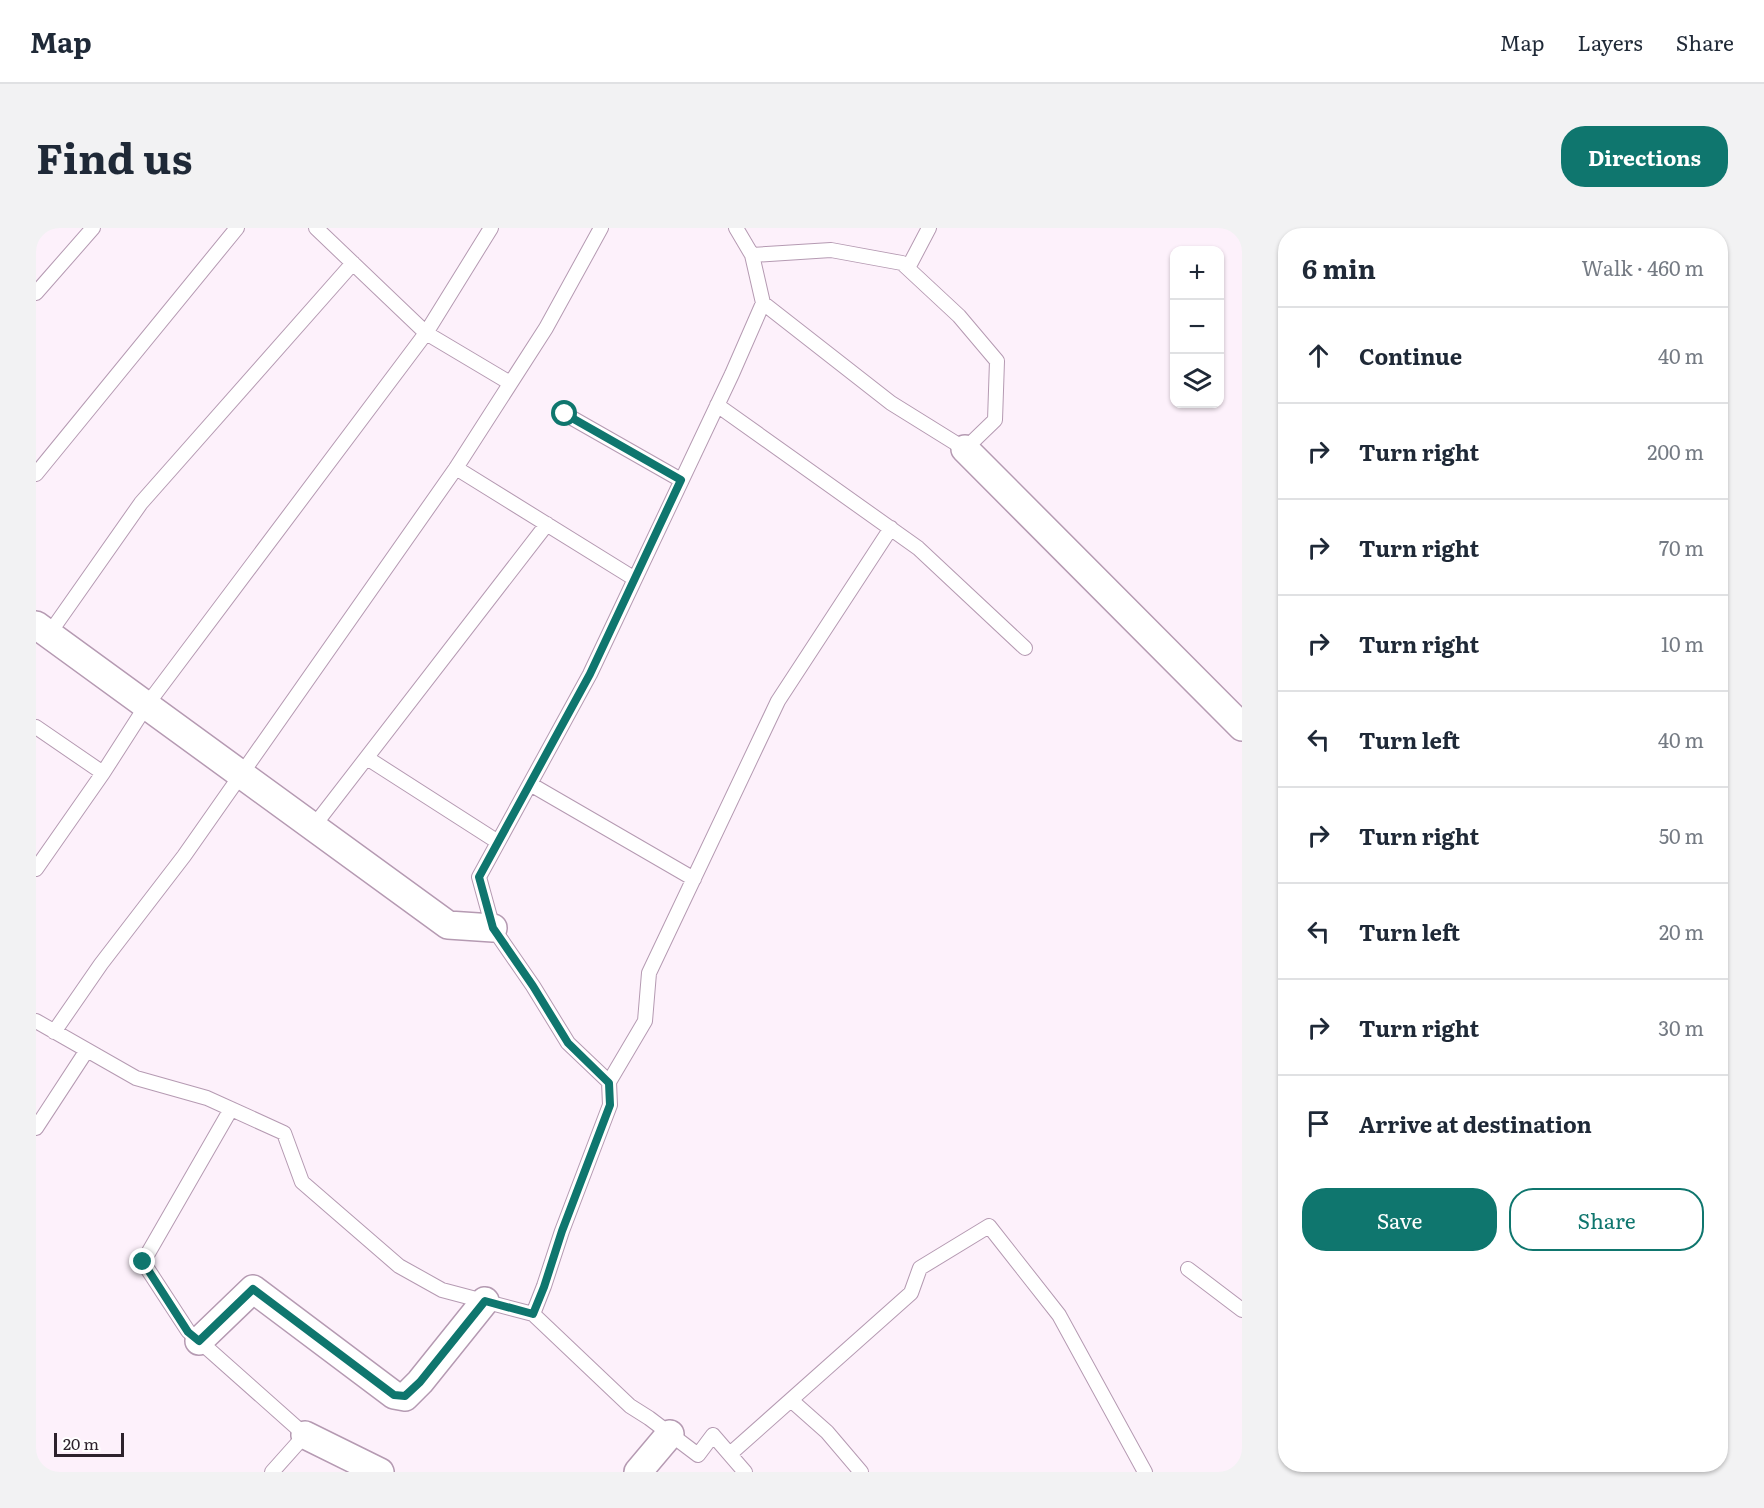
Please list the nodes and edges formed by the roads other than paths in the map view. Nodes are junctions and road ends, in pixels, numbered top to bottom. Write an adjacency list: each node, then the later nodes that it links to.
1 (93, 228): 11 (lane)
2 (237, 228): 19 (lane)
3 (316, 228): 9 (lane)
4 (491, 228): 13 (lane)
5 (601, 228): 14 (lane)
6 (736, 228): 8 (lane)
7 (929, 228): 10 (lane)
8 (752, 255): 10 (lane); 12 (lane)
9 (353, 263): 13 (lane); 24 (lane)
10 (908, 268): 17 (lane)
11 (36, 293)
12 (763, 303): 15 (lane); 17 (lane)
13 (426, 333): 14 (lane); 26 (lane)
14 (510, 383): 18 (lane)
15 (717, 405): 20 (lane); 22 (lane)
16 (565, 414): 20 (lane)
17 (965, 450): 28 (street)
18 (456, 468): 21 (lane); 31 (lane)
19 (36, 474)
20 (681, 480): 23 (lane)
21 (547, 524): 23 (lane); 29 (lane)
22 (891, 528): 25 (lane); 36 (lane)
23 (635, 579): 32 (lane)
24 (42, 630): 26 (street)
25 (1025, 648)
26 (146, 706): 30 (lane); 31 (street)
27 (36, 727): 30 (lane)
28 (1242, 727)
29 (367, 758): 33 (lane); 34 (lane)
30 (103, 773): 35 (lane)
31 (241, 775): 33 (street); 39 (lane)
32 (530, 784): 34 (lane); 36 (lane)
33 (313, 827): 37 (street)
34 (498, 842): 37 (lane)
35 (36, 869)
36 (694, 879): 41 (lane)
37 (493, 928): 41 (lane)
38 (36, 1021): 39 (lane)
39 (54, 1032): 40 (lane)
40 (87, 1050): 42 (lane); 43 (lane)
41 (609, 1083): 47 (lane)
42 (231, 1109): 45 (lane); 48 (lane)
43 (36, 1128)
44 (1188, 1269): 46 (lane)
45 (485, 1301): 47 (lane); 48 (street)
46 (1242, 1310)
47 (533, 1314): 50 (lane)
48 (199, 1341): 51 (lane)
49 (792, 1401): 52 (lane); 57 (lane); 58 (lane)
50 (670, 1434): 52 (lane); 55 (street)
51 (305, 1435): 53 (lane); 54 (street)
52 (730, 1454): 56 (lane)
53 (272, 1472)
54 (380, 1472)
55 (638, 1472)
56 (746, 1472)
57 (861, 1472)
58 (1145, 1472)

